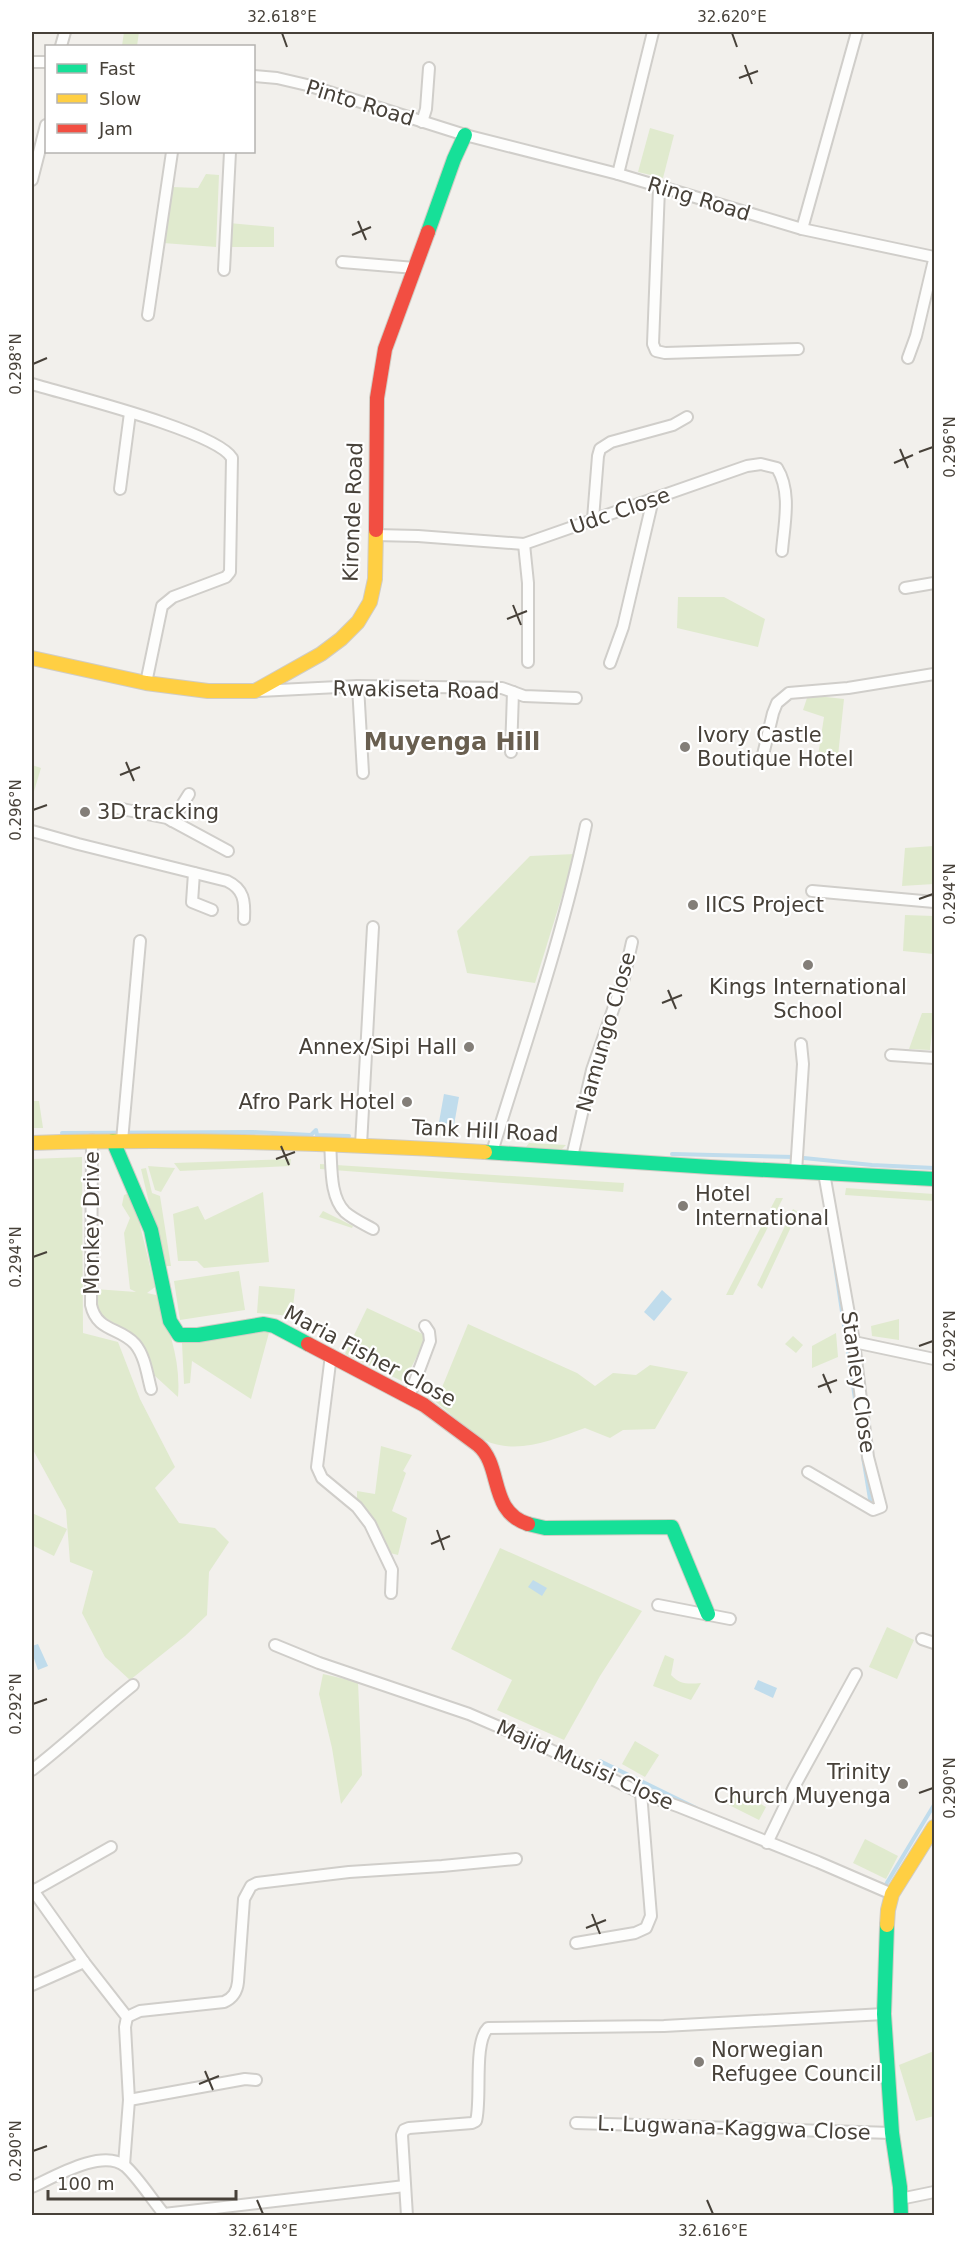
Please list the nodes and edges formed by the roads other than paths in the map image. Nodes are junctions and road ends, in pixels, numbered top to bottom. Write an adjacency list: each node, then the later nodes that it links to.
1 (653, 32): 10 (street)
2 (857, 32): 13 (street)
3 (429, 68): 5 (street)
4 (255, 76): 5 (street, Pinto Road)
5 (422, 122): 7 (street, Pinto Road)
6 (45, 129): 11 (street)
7 (465, 135): 10 (street, Ring Road); 16 (street, Kironde Road)
8 (172, 153): 18 (street)
9 (230, 153): 17 (street)
10 (618, 174): 12 (street, Ring Road)
11 (32, 180)
12 (659, 188): 13 (street, Ring Road); 19 (street)
13 (802, 229): 14 (street, Ring Road)
14 (934, 259): 20 (street)
15 (342, 262): 16 (street)
16 (415, 268): 27 (street, Kironde Road)
17 (224, 270)
18 (148, 315)
19 (798, 349)
20 (908, 358)
21 (32, 384): 22 (street)
22 (130, 413): 24 (street); 36 (street)
23 (687, 417): 26 (street)
24 (120, 489)
25 (653, 499): 26 (street, Udc Close); 29 (street, Udc Close); 34 (street)
26 (593, 519): 28 (street, Udc Close)
27 (375, 536): 28 (street, Udc Close); 38 (street, Kironde Road)
28 (524, 544): 33 (street)
29 (782, 551)
30 (934, 583): 31 (street)
31 (905, 588)
32 (32, 658): 36 (street, Kironde Road)
33 (528, 662)
34 (610, 663)
35 (934, 674): 42 (street)
36 (146, 683): 38 (street, Kironde Road)
37 (358, 686): 38 (street, Rwakiseta Road); 39 (street, Rwakiseta Road); 43 (street)
38 (255, 691)
39 (513, 692): 40 (street, Rwakiseta Road); 41 (street)
40 (576, 698)
41 (511, 752)
42 (762, 759)
43 (363, 773)
44 (189, 794): 46 (street)
45 (117, 808): 46 (street)
46 (172, 821): 49 (street)
47 (586, 825): 66 (street)
48 (32, 831): 50 (street)
49 (228, 851)
50 (194, 873): 53 (street); 54 (street)
51 (812, 891): 52 (street)
52 (934, 902)
53 (212, 910)
54 (244, 919)
55 (373, 927): 65 (street)
56 (140, 941): 62 (street)
57 (632, 942): 67 (street, Namungo Close)
58 (801, 1044): 68 (street)
59 (891, 1055): 60 (street)
60 (934, 1058)
61 (92, 1140): 62 (street, Tank Hill Road); 63 (street, Tank Hill Road); 76 (street, Monkey Drive)
62 (117, 1141): 64 (street, Tank Hill Road); 74 (street, Maria Fisher Close)
63 (32, 1143)
64 (330, 1144): 65 (street, Tank Hill Road); 71 (street)
65 (361, 1145): 66 (street, Tank Hill Road)
66 (492, 1152): 67 (street, Tank Hill Road)
67 (572, 1157): 68 (street, Tank Hill Road)
68 (796, 1172): 69 (street, Tank Hill Road)
69 (824, 1173): 70 (street, Tank Hill Road); 73 (street, Stanley Close)
70 (934, 1179)
71 (373, 1230)
72 (425, 1326): 77 (street)
73 (854, 1342): 75 (street); 78 (street, Stanley Close)
74 (331, 1355): 77 (street, Maria Fisher Close); 79 (street)
75 (934, 1359)
76 (151, 1389)
77 (409, 1397): 81 (street, Maria Fisher Close)
78 (808, 1472)
79 (391, 1593)
80 (658, 1605): 81 (street)
81 (708, 1614): 82 (street)
82 (730, 1618)
83 (922, 1639): 84 (street)
84 (934, 1643)
85 (275, 1645): 89 (street, Majid Musisi Close)
86 (856, 1674): 91 (street)
87 (133, 1685): 88 (street)
88 (32, 1770)
89 (641, 1793): 91 (street, Majid Musisi Close); 96 (street)
90 (934, 1827): 95 (street)
91 (767, 1843): 95 (street, Majid Musisi Close)
92 (111, 1847): 94 (street)
93 (516, 1859): 100 (street)
94 (32, 1890): 97 (street)
95 (892, 1894): 99 (street)
96 (576, 1943)
97 (84, 1962): 98 (street); 100 (street)
98 (32, 1984)
99 (884, 2014): 104 (street); 106 (street)
100 (127, 2017): 102 (street)
101 (256, 2080): 102 (street)
102 (129, 2100): 105 (street)
103 (576, 2123): 104 (street, L. Lugwana-Kaggwa Close)
104 (892, 2133): 109 (street)
105 (124, 2165): 106 (street); 107 (street)
106 (405, 2186): 110 (street)
107 (32, 2187)
108 (934, 2192): 109 (street)
109 (900, 2199): 111 (street)
110 (407, 2216)
111 (901, 2216)

